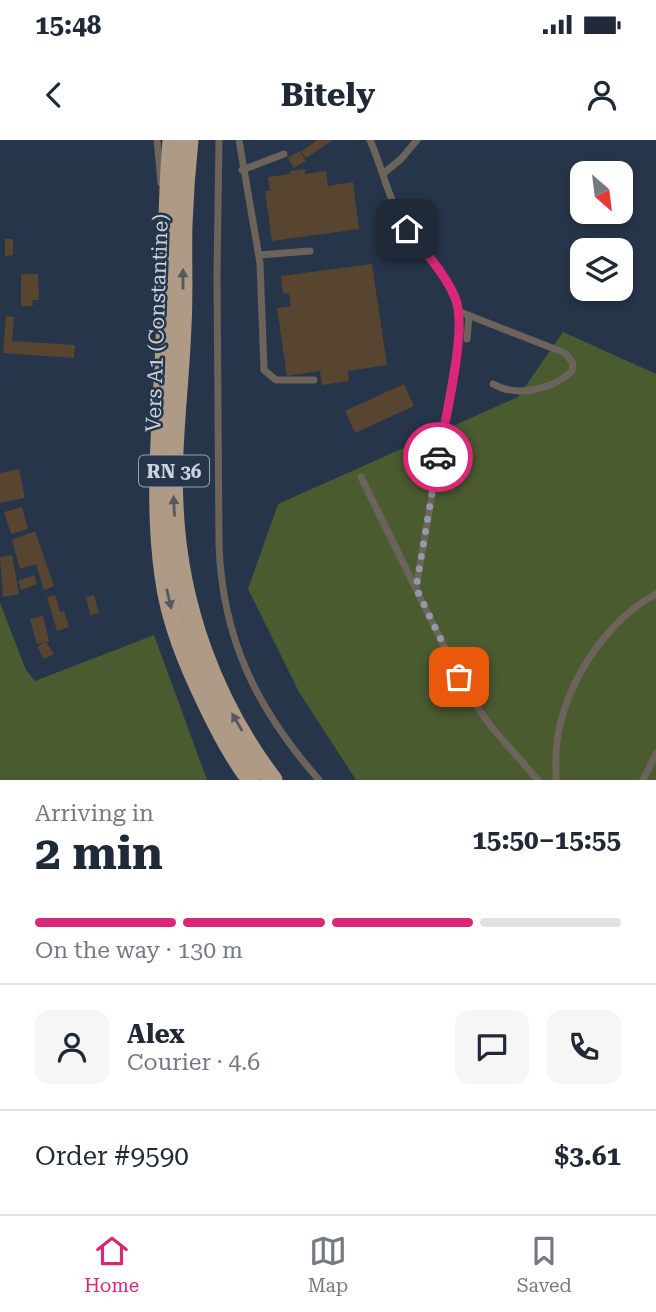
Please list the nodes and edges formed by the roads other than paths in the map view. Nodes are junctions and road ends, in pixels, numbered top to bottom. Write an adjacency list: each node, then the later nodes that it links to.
1 (156, 140): 11 (lane)
2 (172, 140): 11 (highway)
3 (188, 140): 24 (highway, Vers A1 (Constantine) / RN 36, one-way to 3)
4 (219, 140): 25 (lane)
5 (239, 140): 9 (lane)
6 (370, 140): 10 (lane)
7 (417, 140): 10 (lane)
8 (284, 154): 9 (lane)
9 (242, 170): 13 (lane)
10 (384, 173): 14 (lane)
11 (167, 232): 23 (highway, one-way to 23)
12 (310, 251): 13 (lane)
13 (259, 255): 17 (lane)
14 (460, 312): 15 (lane); 20 (lane)
15 (469, 316): 16 (lane); 18 (lane)
16 (467, 340)
17 (314, 380)
18 (493, 384)
19 (361, 477): 20 (lane)
20 (416, 588): 26 (lane)
21 (656, 594): 27 (lane)
22 (656, 754): 28 (lane)
23 (251, 780)
24 (273, 780)
25 (318, 780)
26 (538, 780)
27 (556, 780)
28 (643, 780)

